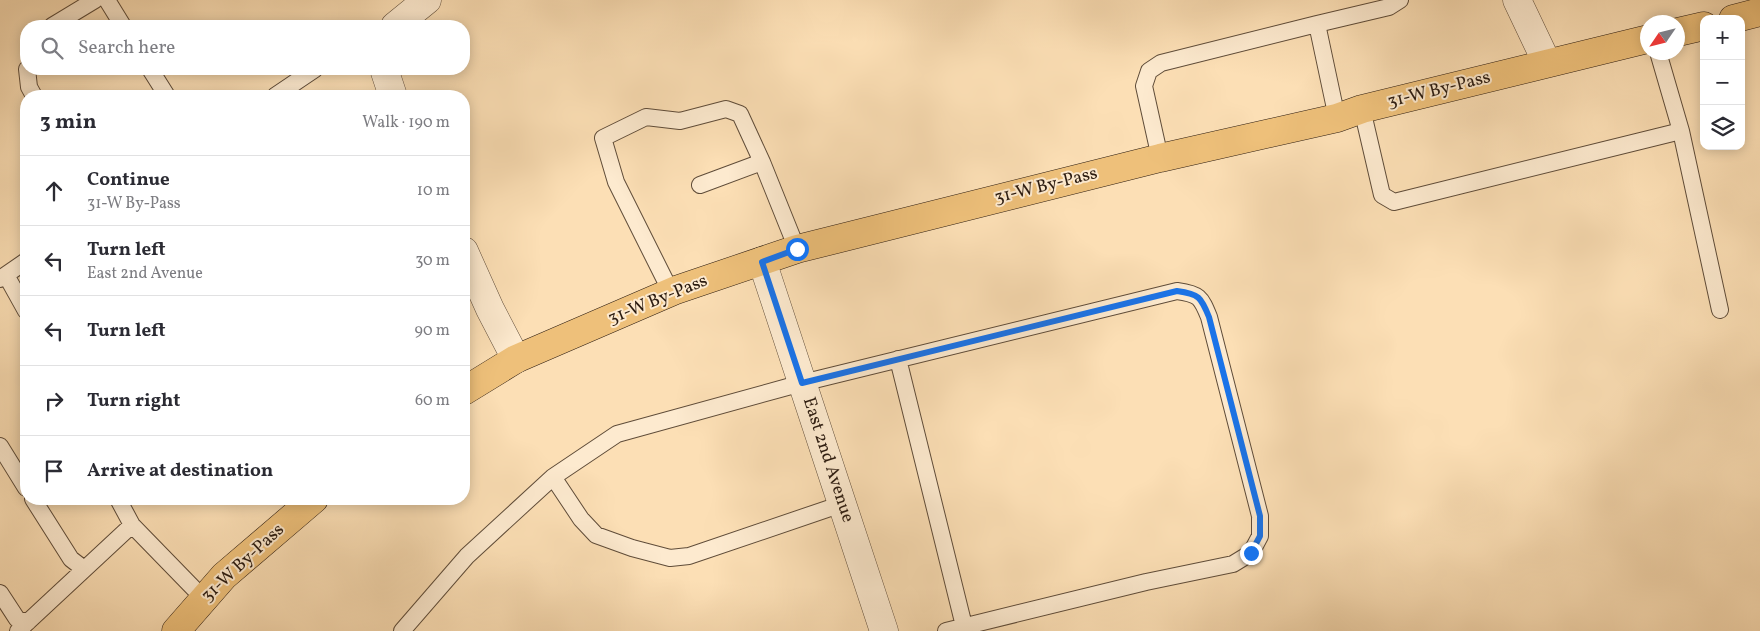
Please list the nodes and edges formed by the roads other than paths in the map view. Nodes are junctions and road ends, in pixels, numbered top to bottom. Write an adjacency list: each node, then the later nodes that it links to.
1 (95, 0): 8 (lane)
2 (107, 0): 9 (lane)
3 (427, 0): 10 (street)
4 (1400, 0): 11 (lane)
5 (1517, 0): 16 (street)
6 (1760, 12): 7 (main road)
7 (1745, 16)
8 (62, 20)
9 (120, 20)
10 (402, 20)
11 (1317, 24): 25 (lane); 27 (lane)
12 (1700, 27): 13 (main road)
13 (1685, 30)
14 (1640, 41): 16 (main road, 31-W By-Pass)
15 (1660, 60): 26 (lane)
16 (1547, 63): 25 (main road, 31-W By-Pass)
17 (28, 75): 21 (lane)
18 (154, 75): 22 (lane)
19 (306, 75): 23 (lane)
20 (386, 75): 24 (street)
21 (31, 90)
22 (163, 90)
23 (284, 90)
24 (390, 90)
25 (1349, 113): 26 (lane); 27 (main road, 31-W By-Pass)
26 (1681, 131): 37 (lane)
27 (1160, 158): 30 (main road, 31-W By-Pass)
28 (762, 162): 29 (lane); 30 (lane); 35 (lane)
29 (700, 185)
30 (797, 249): 31 (main road, 31-W By-Pass)
31 (762, 262): 35 (main road, 31-W By-Pass); 40 (street, East 2nd Avenue)
32 (470, 264): 38 (street)
33 (20, 265): 34 (lane)
34 (3, 277): 36 (lane)
35 (671, 292): 38 (main road, 31-W By-Pass)
36 (20, 302)
37 (1720, 310)
38 (516, 360): 41 (main road, 31-W By-Pass)
39 (898, 360): 40 (lane); 53 (lane); 53 (lane)
40 (802, 383): 44 (lane); 45 (street, East 2nd Avenue)
41 (470, 387)
42 (0, 446): 43 (lane)
43 (20, 478)
44 (553, 478): 45 (lane); 56 (lane)
45 (842, 504): 57 (street, East 2nd Avenue)
46 (37, 505): 50 (lane)
47 (121, 505): 49 (lane)
48 (307, 505): 52 (main road, 31-W By-Pass)
49 (132, 525): 50 (lane); 52 (lane)
50 (84, 569): 54 (lane)
51 (0, 593): 54 (lane)
52 (204, 599): 55 (main road, 31-W By-Pass)
53 (964, 626): 58 (lane)
54 (23, 627)
55 (176, 631)
56 (402, 631)
57 (884, 631)
58 (946, 631)

